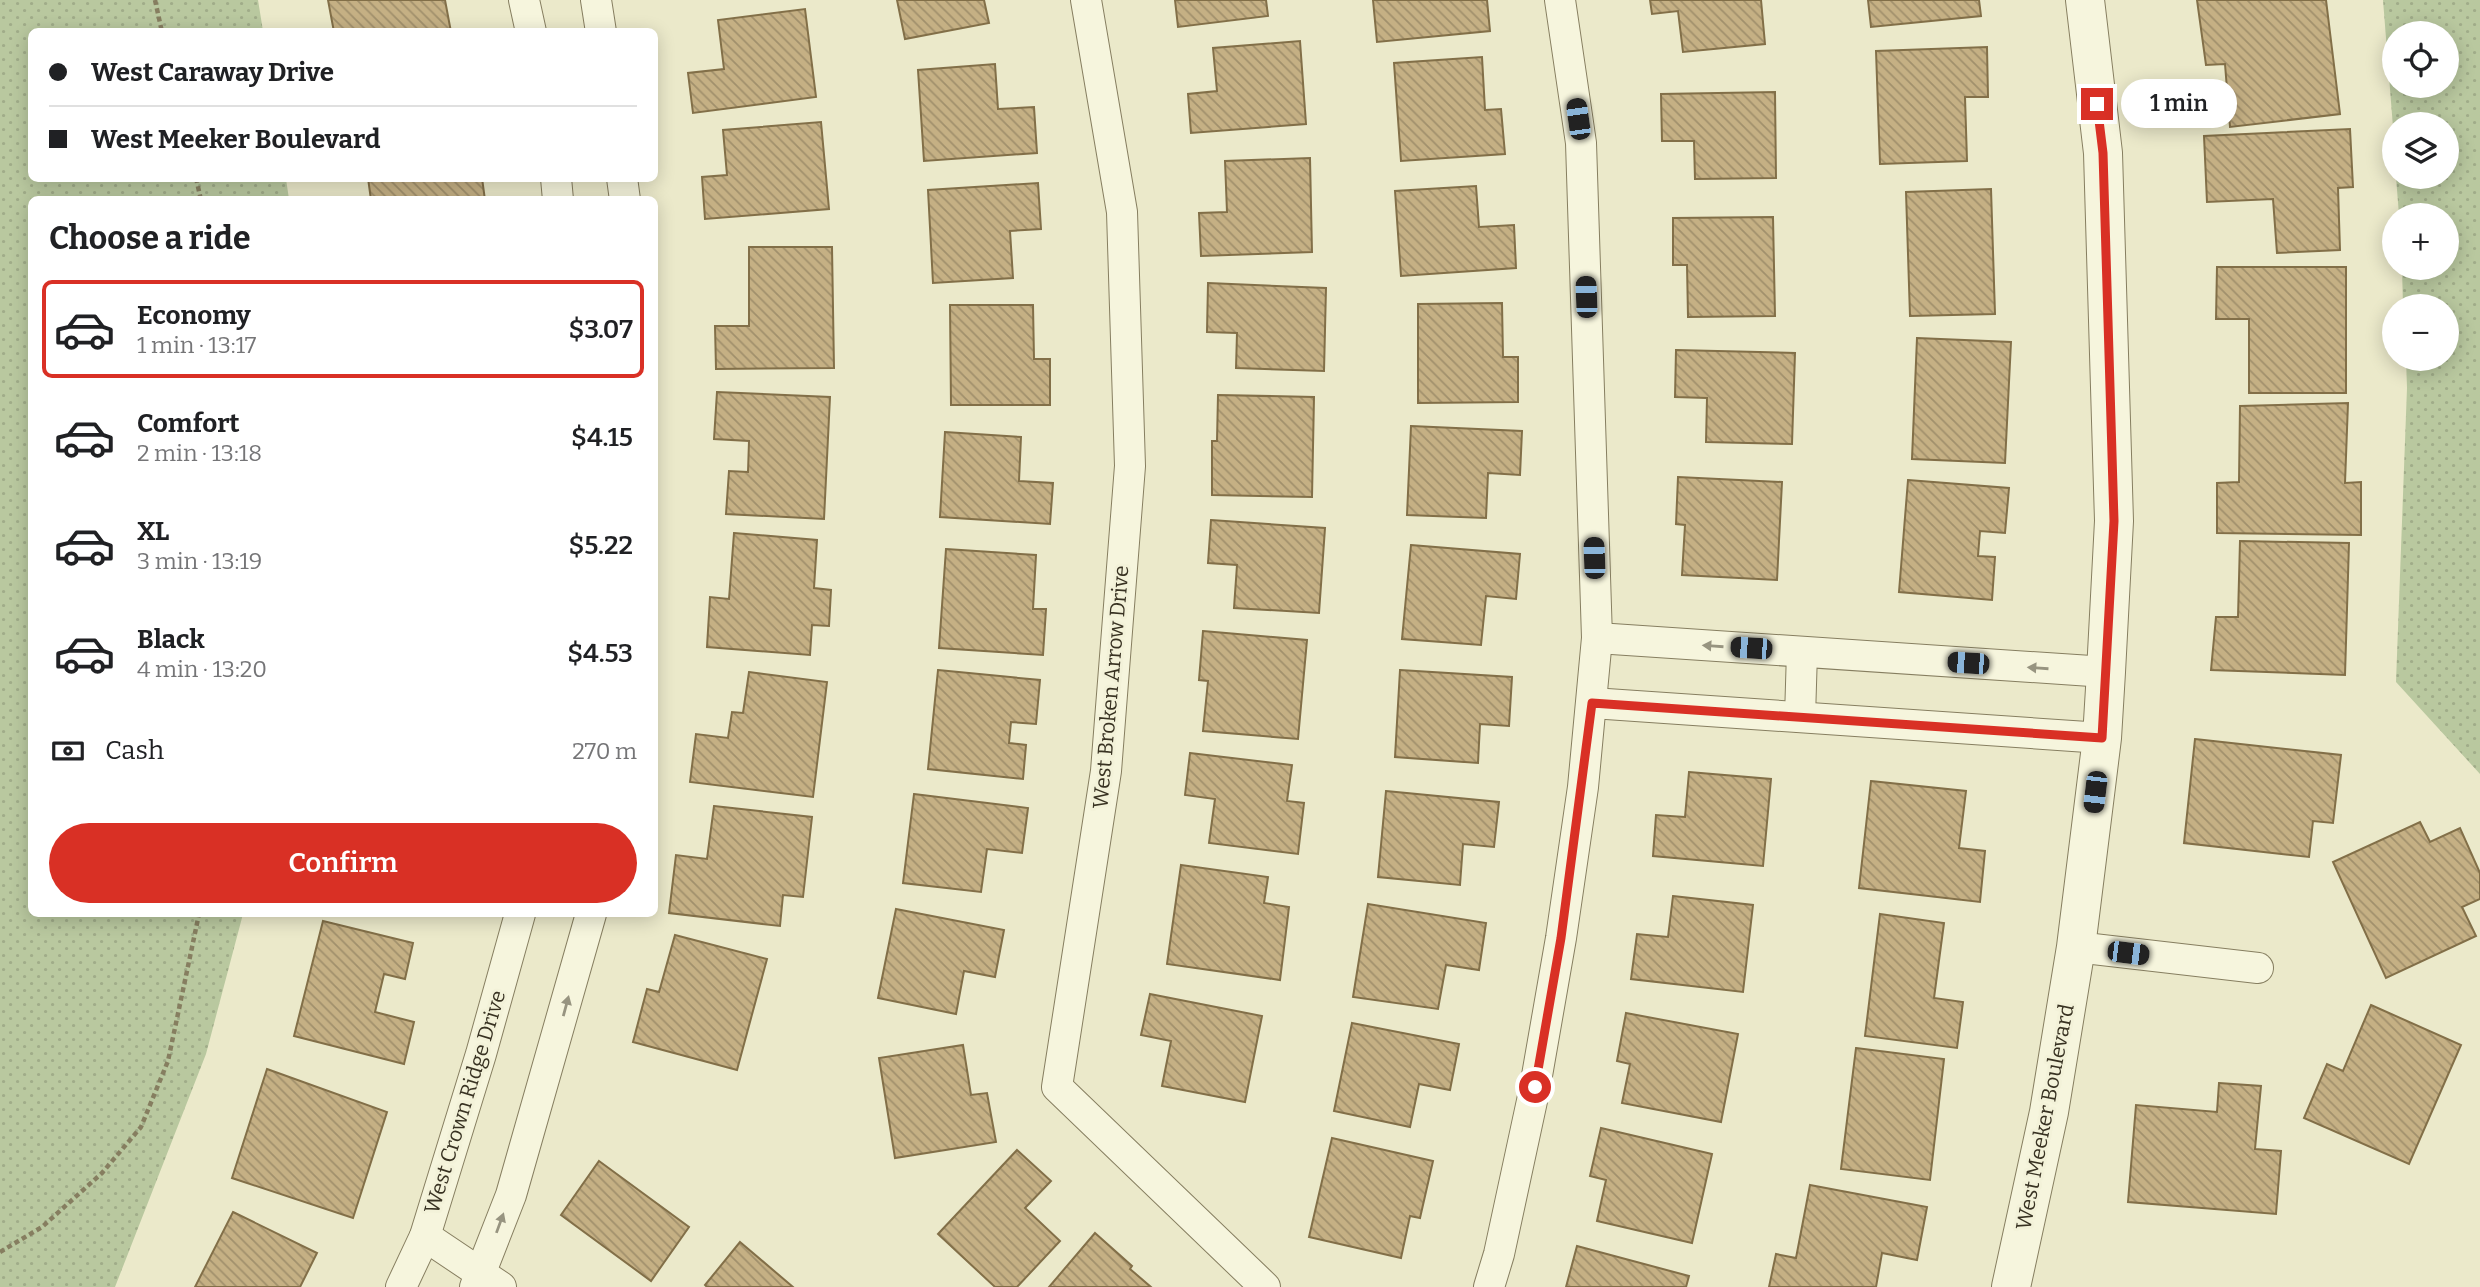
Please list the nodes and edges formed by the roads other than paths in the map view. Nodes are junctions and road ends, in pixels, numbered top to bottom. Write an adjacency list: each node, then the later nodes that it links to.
1 (524, 0): 6 (street)
2 (596, 0): 7 (street)
3 (1086, 0): 21 (street, West Broken Arrow Drive)
4 (1560, 0): 8 (street)
5 (2085, 0): 10 (street, West Meeker Boulevard)
6 (530, 28)
7 (600, 28)
8 (1597, 638): 9 (street, one-way to 8); 11 (street)
9 (1802, 652): 10 (street, one-way to 9); 12 (street)
10 (2106, 672): 13 (street, West Meeker Boulevard)
11 (1592, 703): 12 (street); 22 (street)
12 (1800, 718): 13 (street)
13 (2102, 738): 16 (street, West Meeker Boulevard)
14 (519, 917): 18 (street, West Crown Ridge Drive)
15 (590, 917): 19 (street, one-way to 15)
16 (2076, 947): 17 (street); 23 (street, West Meeker Boulevard)
17 (2258, 968)
18 (425, 1236): 19 (street); 20 (street, West Crown Ridge Drive)
19 (486, 1282)
20 (401, 1287)
21 (1265, 1287)
22 (1489, 1287)
23 (2011, 1287)

